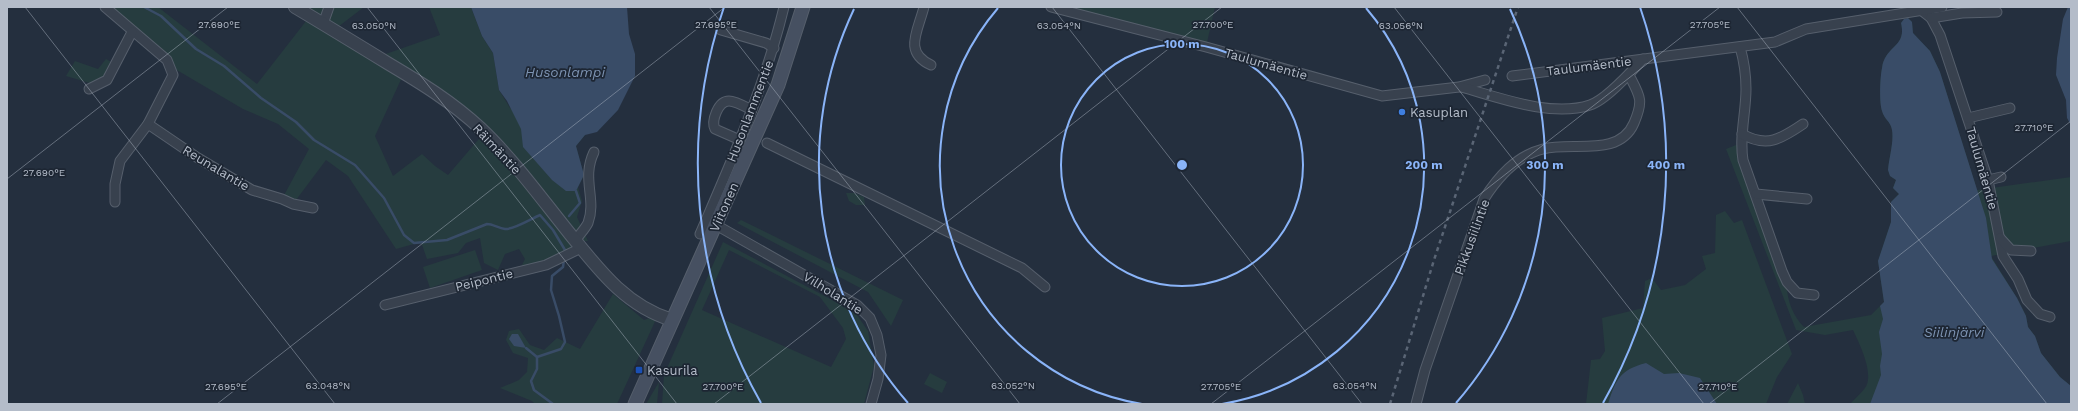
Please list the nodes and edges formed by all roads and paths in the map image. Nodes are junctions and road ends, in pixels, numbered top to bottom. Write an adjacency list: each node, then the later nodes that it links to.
1 (105, 7): 14 (street)
2 (295, 7): 12 (street, Räimäntie)
3 (329, 7): 12 (street)
4 (784, 7): 16 (street, Husonlammentie)
5 (803, 7): 39 (main road, Viitonen)
6 (924, 7): 18 (street)
7 (1051, 7): 22 (street, Taulumäentie)
8 (1942, 7): 9 (street, Taulumäentie)
9 (1923, 9): 11 (street, Taulumäentie); 15 (street, Taulumäentie)
10 (1997, 12): 11 (street)
11 (1931, 18): 26 (street, Taulumäentie)
12 (323, 24): 42 (street, Räimäntie)
13 (721, 30): 16 (street)
14 (132, 32): 23 (street); 27 (street)
15 (1740, 46): 17 (street, Taulumäentie); 29 (street)
16 (774, 48): 25 (street, Husonlammentie)
17 (1643, 59): 19 (street, Taulumäentie); 20 (street, Taulumäentie)
18 (931, 65)
19 (1629, 75): 22 (street, Taulumäentie); 51 (street, Pikkusiilintie)
20 (1512, 76)
21 (1485, 80): 22 (street, Taulumäentie)
22 (1459, 87)
23 (89, 89)
24 (2010, 108): 26 (street)
25 (752, 110): 30 (street, Husonlammentie); 30 (street)
26 (1968, 118): 34 (street, Taulumäentie)
27 (148, 124): 37 (street); 38 (street, Reunalantie)
28 (1804, 124): 29 (street)
29 (1742, 134): 35 (street)
30 (740, 140): 40 (street, Husonlammentie)
31 (767, 143): 44 (street)
32 (594, 152): 42 (street)
33 (2001, 177): 34 (street)
34 (1988, 180): 41 (street, Taulumäentie)
35 (1756, 194): 36 (street); 45 (street)
36 (1807, 199)
37 (115, 202)
38 (313, 208)
39 (716, 225): 48 (main road, Viitonen); 50 (street, Vilholantie)
40 (700, 234)
41 (2000, 238): 43 (street); 47 (street, Taulumäentie)
42 (578, 244): 46 (street, Peipontie); 48 (street, Räimäntie)
43 (2031, 251)
44 (1046, 286)
45 (1814, 295)
46 (385, 305)
47 (2050, 317)
48 (672, 320): 49 (main road, Viitonen)
49 (634, 404)
50 (871, 404)
51 (1416, 404)

